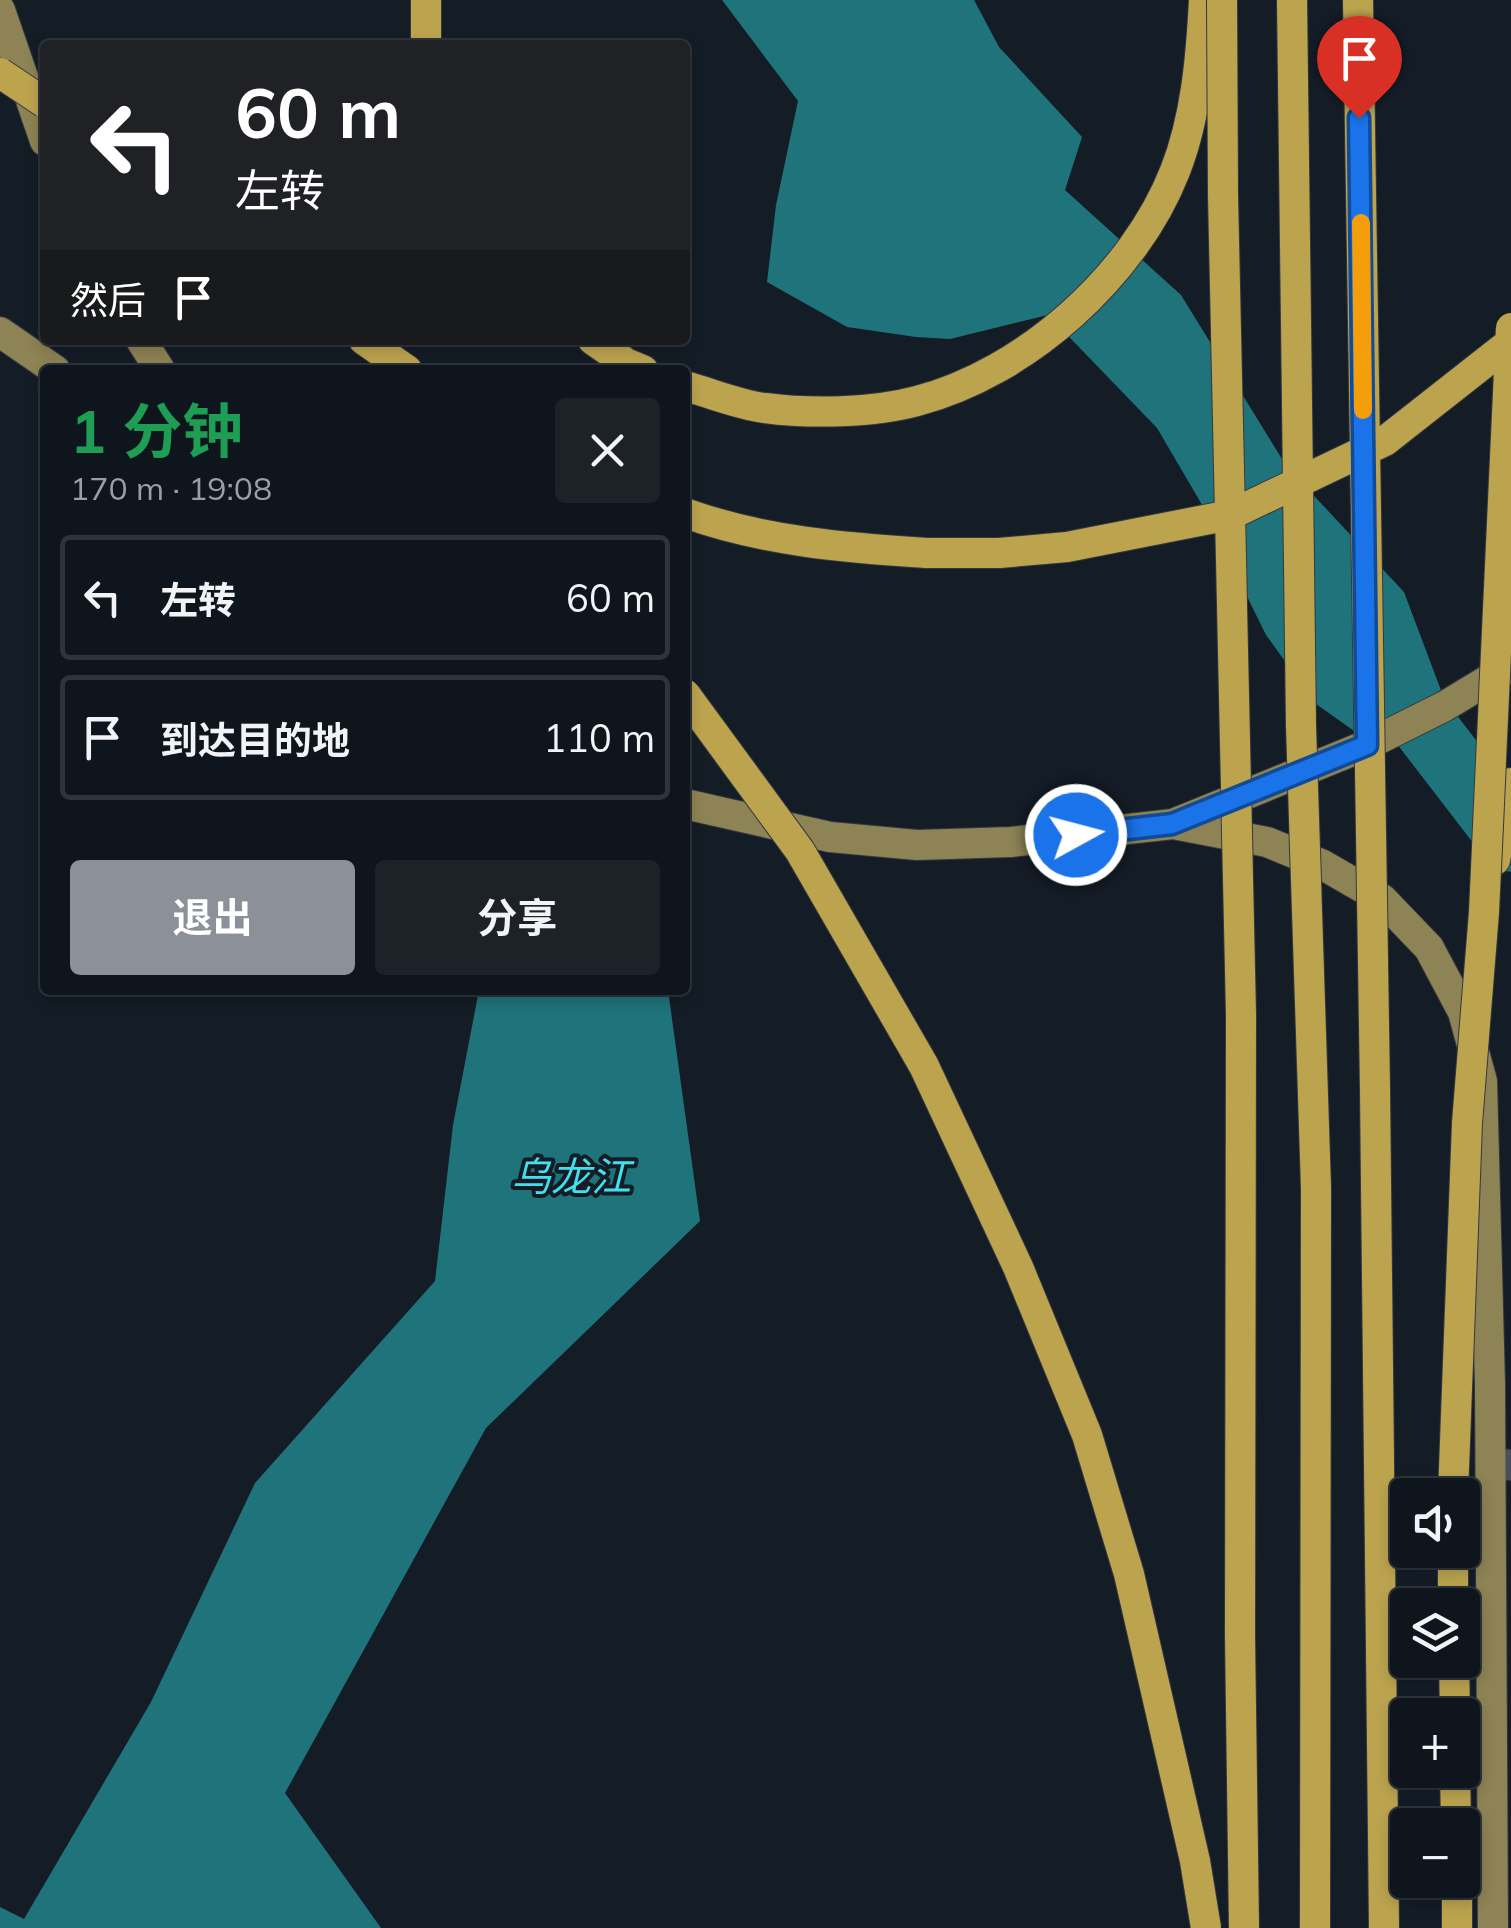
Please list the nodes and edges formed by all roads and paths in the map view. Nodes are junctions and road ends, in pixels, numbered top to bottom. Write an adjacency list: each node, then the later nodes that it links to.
1 (426, 0): 7 (highway)
2 (1204, 0): 21 (highway)
3 (1222, 0): 34 (highway, bridge)
4 (1292, 0): 35 (highway, bridge)
5 (1358, 0): 25 (highway, bridge)
6 (0, 10): 10 (main road)
7 (426, 40)
8 (0, 72): 9 (highway, bridge)
9 (40, 100)
10 (40, 127)
11 (1511, 328): 29 (highway, bridge)
12 (0, 332): 17 (main road)
13 (1511, 342): 22 (highway, bridge)
14 (366, 345): 18 (highway)
15 (370, 345): 19 (highway)
16 (600, 345): 20 (highway)
17 (47, 365)
18 (384, 365)
19 (400, 365)
20 (631, 365)
21 (690, 387)
22 (690, 514)
23 (1511, 666): 25 (main road, bridge)
24 (690, 701): 33 (highway, bridge)
25 (1367, 745): 28 (main road); 36 (highway, bridge)
26 (1511, 783): 29 (highway, bridge)
27 (690, 805): 28 (main road)
28 (1172, 824): 30 (main road)
29 (1484, 912): 31 (highway, bridge)
30 (1501, 1464): 38 (main road)
31 (1454, 1478)
32 (1457, 1898): 37 (highway)
33 (1206, 1928)
34 (1244, 1928)
35 (1315, 1928)
36 (1384, 1928)
37 (1457, 1928)
38 (1493, 1928)

